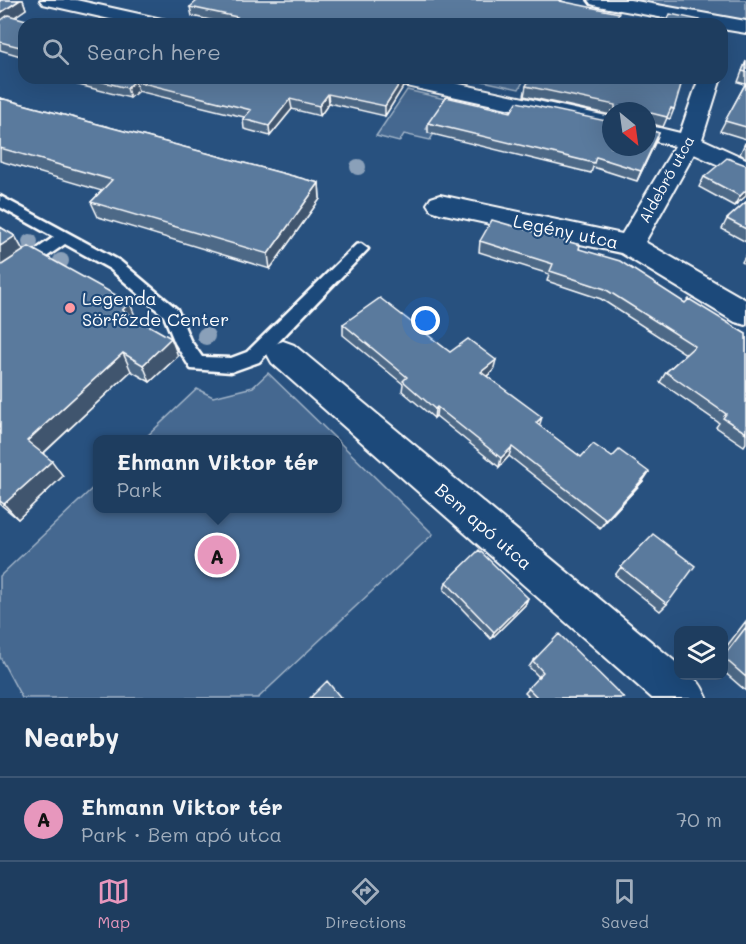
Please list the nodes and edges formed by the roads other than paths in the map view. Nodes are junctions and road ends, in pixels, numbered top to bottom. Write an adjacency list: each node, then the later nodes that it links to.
1 (50, 0): 3 (street)
2 (598, 0): 4 (street)
3 (132, 18)
4 (695, 18)
5 (728, 24): 6 (street)
6 (746, 27)
7 (429, 84): 9 (street)
8 (708, 84): 11 (street, Aldebrő utca)
9 (602, 122)
10 (656, 134): 11 (street)
11 (689, 142): 12 (street); 16 (street, Aldebrő utca)
12 (746, 170)
13 (0, 201): 15 (lane)
14 (440, 204): 16 (street, Legény utca)
15 (64, 237): 17 (lane); 18 (lane)
16 (629, 245): 19 (street, Legény utca)
17 (361, 249)
18 (0, 283)
19 (746, 314)
20 (284, 354): 21 (street, Bem apó utca)
21 (685, 698)

